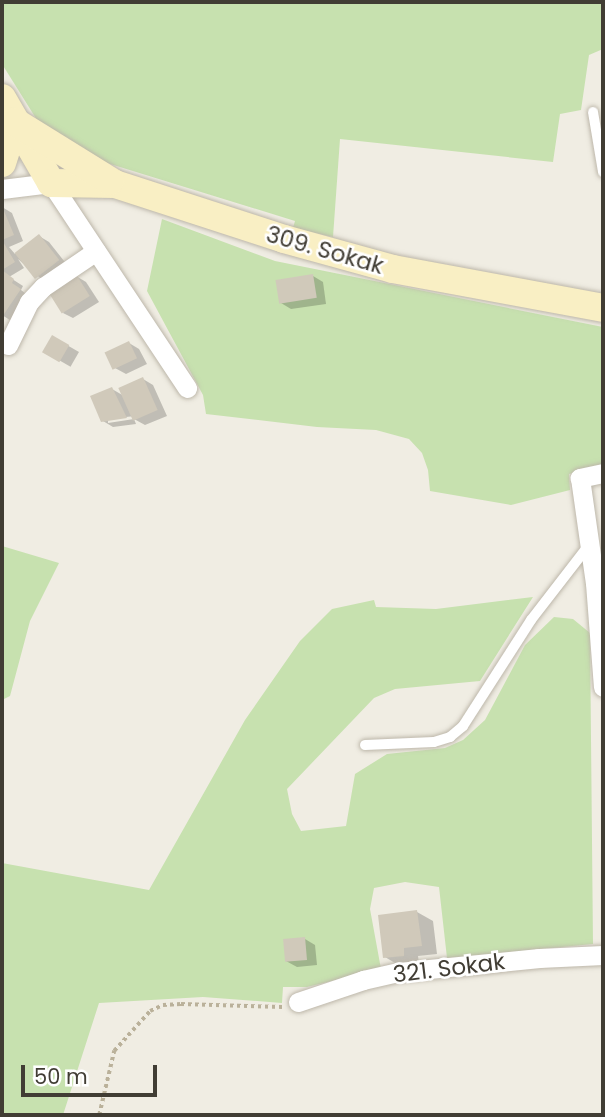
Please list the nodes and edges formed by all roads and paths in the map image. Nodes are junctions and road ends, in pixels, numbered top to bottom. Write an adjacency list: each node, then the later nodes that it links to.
1 (9, 110): 3 (street); 5 (street); 6 (street)
2 (593, 111): 4 (lane)
3 (2, 163)
4 (603, 172)
5 (51, 183): 6 (street, 309. Sokak); 7 (street); 8 (street)
6 (115, 184): 9 (street, 309. Sokak)
7 (2, 189)
8 (96, 251): 10 (street); 11 (street)
9 (603, 308)
10 (8, 345)
11 (187, 388)
12 (603, 473): 13 (street)
13 (589, 544): 14 (street); 15 (lane)
14 (603, 687)
15 (365, 745)
16 (603, 955): 17 (street, 321. Sokak)
17 (298, 1002): 18 (path)
18 (99, 1115)

